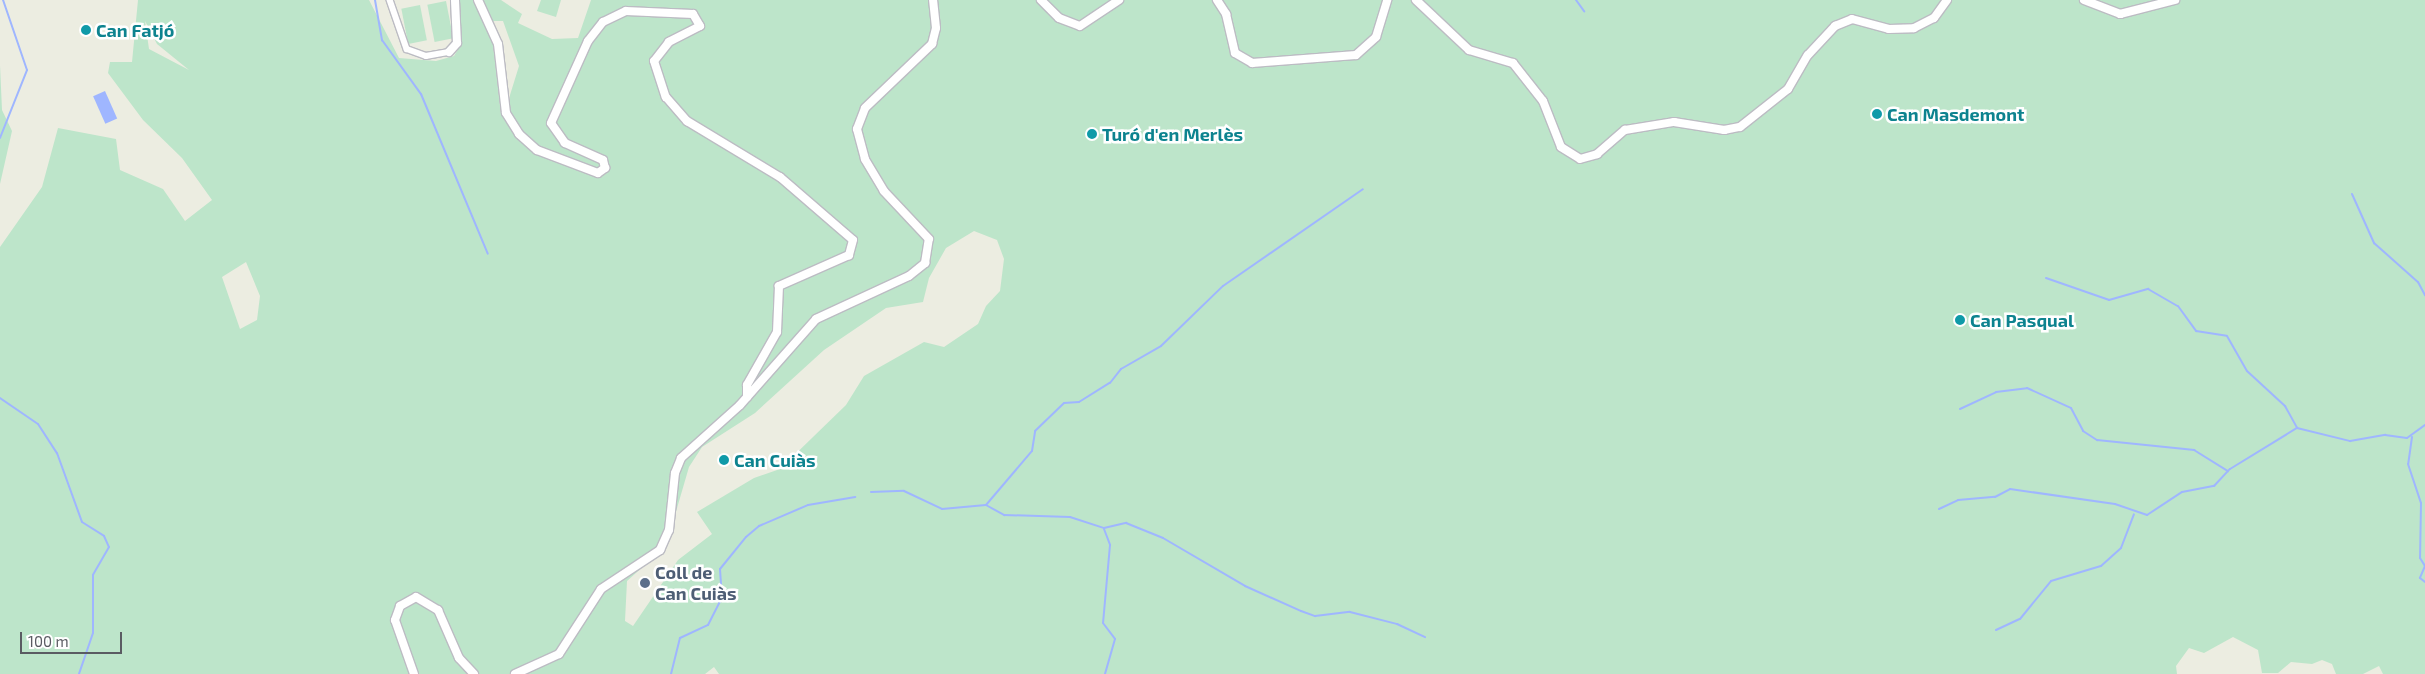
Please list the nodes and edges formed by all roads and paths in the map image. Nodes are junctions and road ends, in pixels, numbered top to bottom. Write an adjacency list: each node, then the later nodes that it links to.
1 (390, 0): 13 (street)
2 (455, 0): 13 (main road)
3 (478, 0): 14 (main road)
4 (933, 0): 14 (main road)
5 (1041, 0): 6 (main road)
6 (1119, 0)
7 (1217, 0): 8 (main road)
8 (1386, 0)
9 (1416, 0): 10 (main road)
10 (1947, 0)
11 (2084, 0): 12 (main road)
12 (2175, 0)
13 (448, 52)
14 (747, 398): 17 (main road)
15 (414, 674): 16 (main road)
16 (474, 674)
17 (514, 674)

